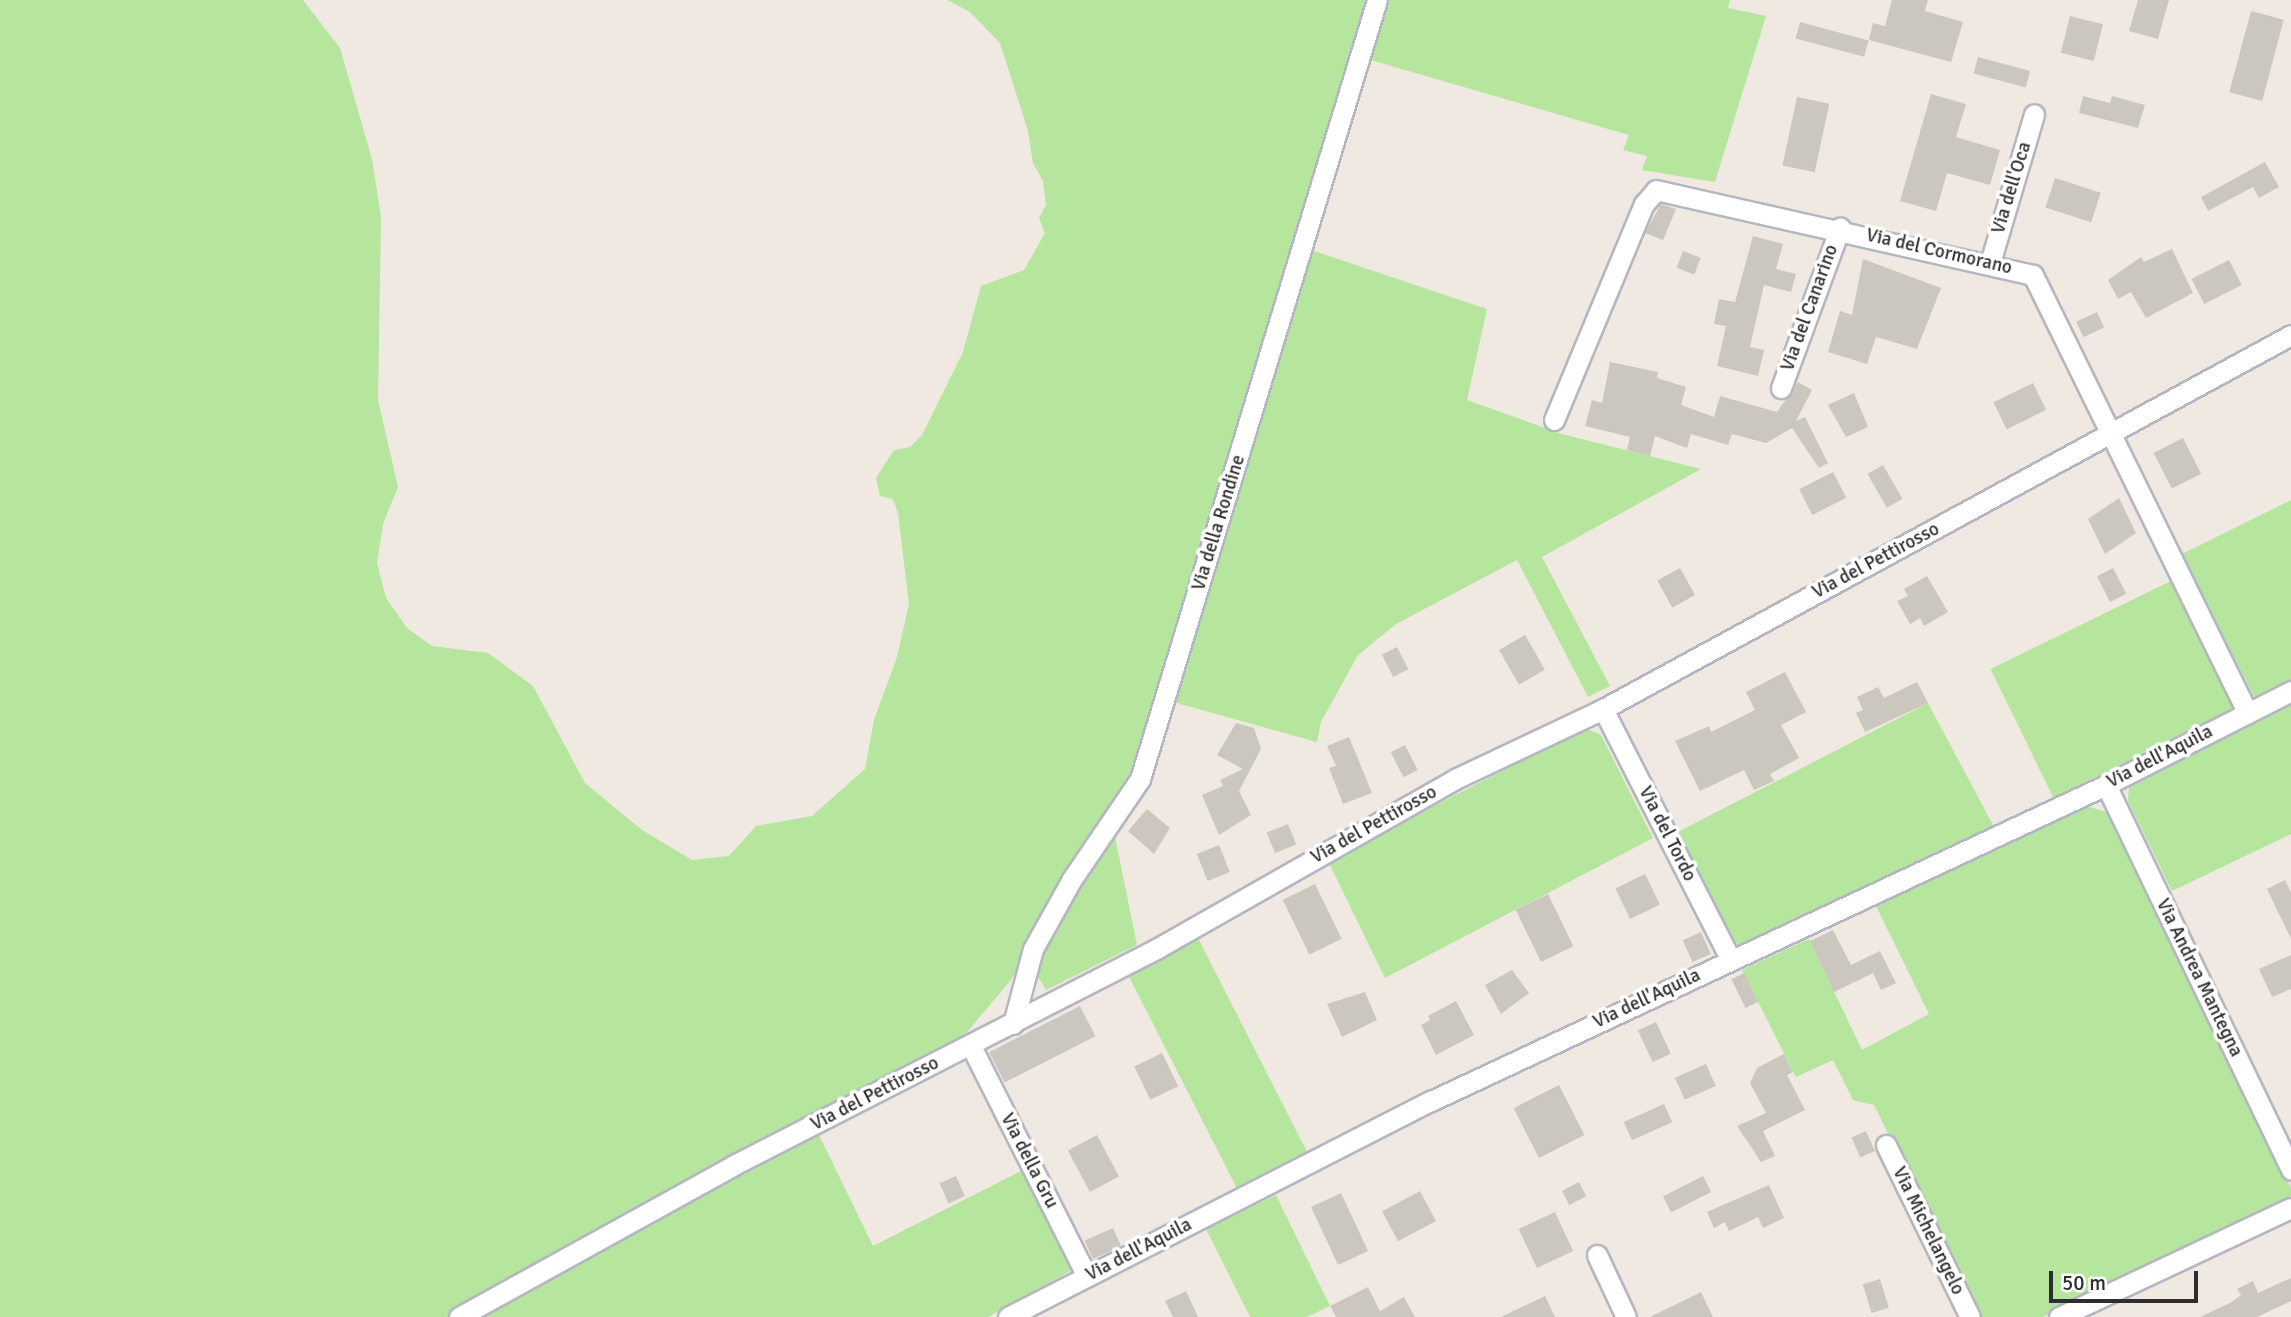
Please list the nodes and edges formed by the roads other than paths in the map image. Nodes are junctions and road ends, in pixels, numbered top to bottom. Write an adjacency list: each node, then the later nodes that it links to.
1 (1377, 0): 14 (street, Via della Rondine)
2 (2034, 114): 4 (street, Via dell'Oca)
3 (1840, 228): 4 (street, Via del Cormorano); 6 (street, Via del Canarino); 7 (street, Via del Cormorano)
4 (1990, 262): 8 (street, Via del Cormorano)
5 (2291, 335): 8 (street, Via del Pettirosso)
6 (1781, 388)
7 (1553, 420)
8 (2113, 432): 10 (street, Via del Pettirosso); 11 (street, Via del Cormorano)
9 (2291, 691): 11 (street, Via dell'Aquila)
10 (1603, 709): 13 (street, Via del Tordo); 14 (street, Via del Pettirosso)
11 (2248, 713): 12 (street, Via dell'Aquila)
12 (2106, 785): 13 (street, Via dell'Aquila); 17 (street, Via Andrea Mantegna)
13 (1731, 960): 20 (street, Via dell'Aquila)
14 (1013, 1024): 15 (street, Via del Pettirosso)
15 (971, 1046): 20 (street, Via della Gru); 21 (street, Via del Pettirosso)
16 (1886, 1145): 24 (street, Via Michelangelo)
17 (2291, 1170)
18 (2291, 1208): 25 (street)
19 (1597, 1255): 23 (street)
20 (1087, 1277): 22 (street, Via dell'Aquila)
21 (458, 1317)
22 (1008, 1317)
23 (1626, 1317)
24 (1970, 1317)
25 (2059, 1317)

